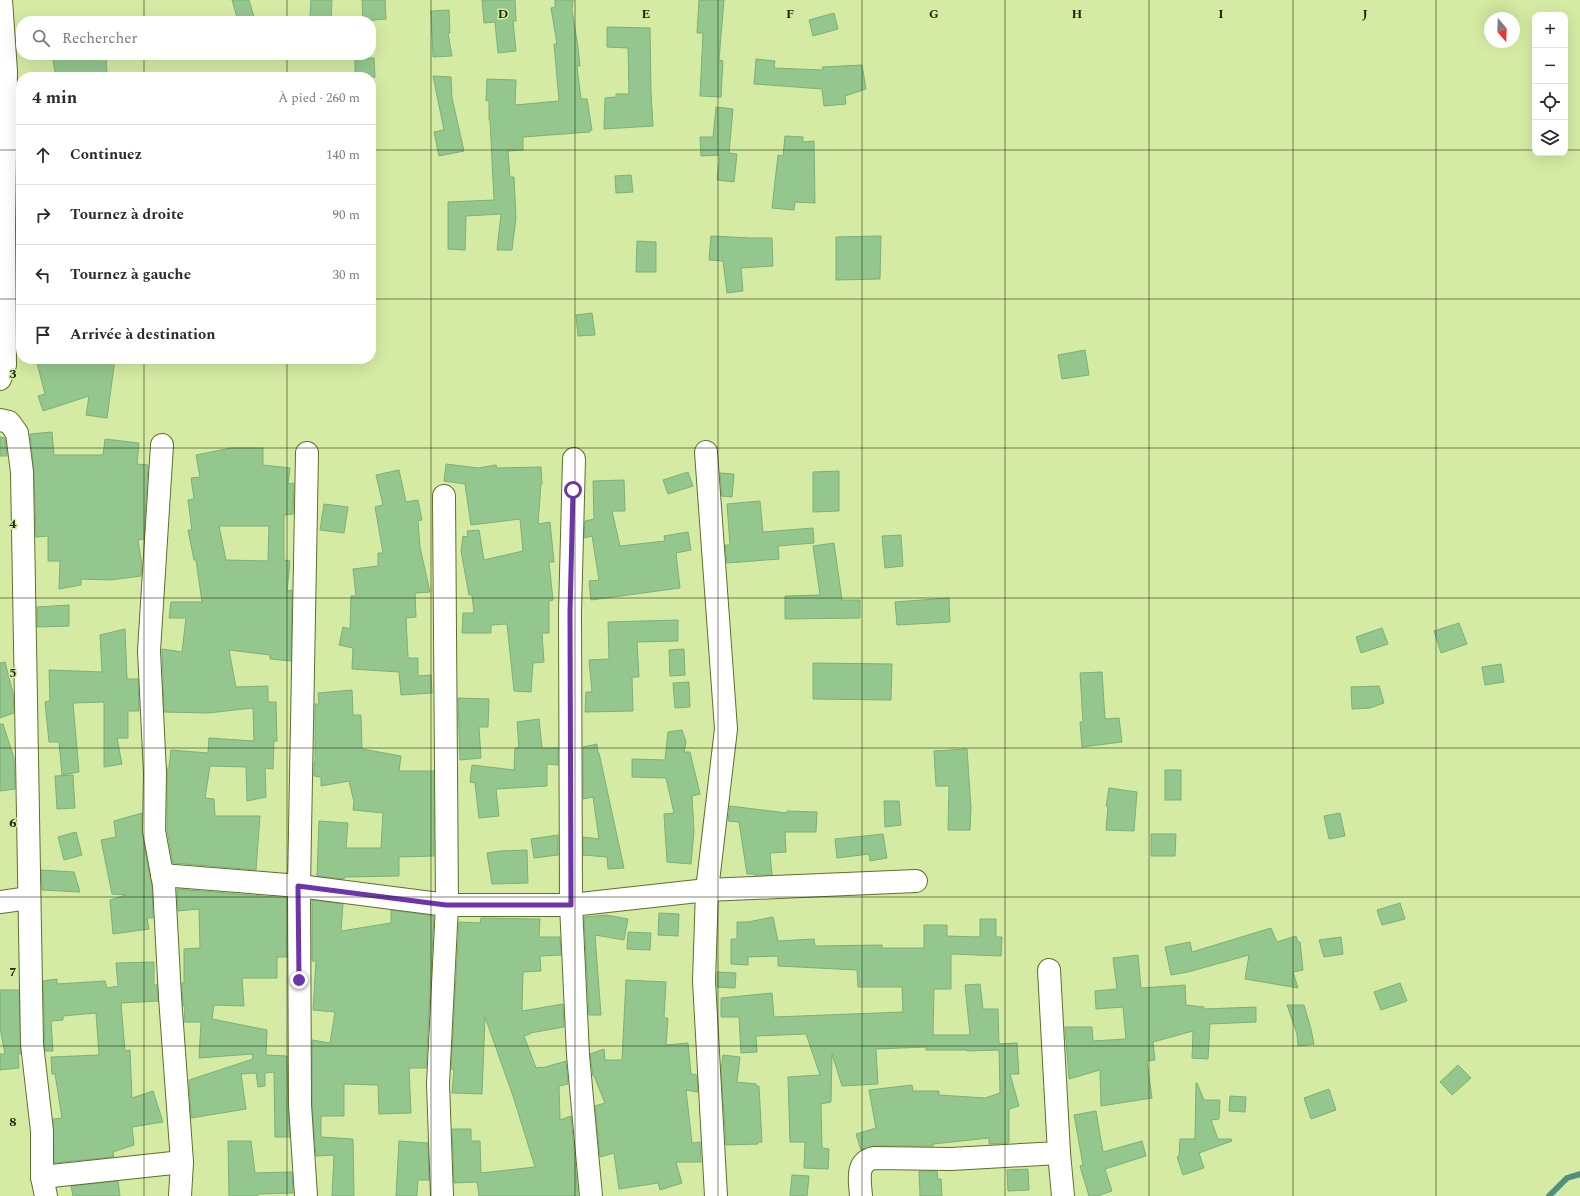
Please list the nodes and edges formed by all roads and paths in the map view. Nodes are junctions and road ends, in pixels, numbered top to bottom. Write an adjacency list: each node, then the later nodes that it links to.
1 (1, 0): 2 (street)
2 (0, 380)
3 (0, 420): 13 (street)
4 (162, 445): 9 (street)
5 (706, 452): 12 (street)
6 (307, 453): 11 (street)
7 (574, 459): 16 (street)
8 (444, 496): 15 (street)
9 (162, 875): 11 (street); 19 (street)
10 (916, 881): 12 (street)
11 (298, 886): 15 (street); 22 (street)
12 (707, 890): 16 (street); 25 (street)
13 (29, 898): 14 (street); 20 (street)
14 (0, 902)
15 (446, 905): 16 (street); 23 (street)
16 (571, 905): 24 (street)
17 (1049, 970): 18 (street)
18 (1059, 1153): 26 (street); 27 (street)
19 (182, 1162): 20 (street); 21 (street)
20 (44, 1187)
21 (180, 1196)
22 (306, 1196)
23 (442, 1196)
24 (591, 1196)
25 (716, 1196)
26 (861, 1196)
27 (1063, 1196)

